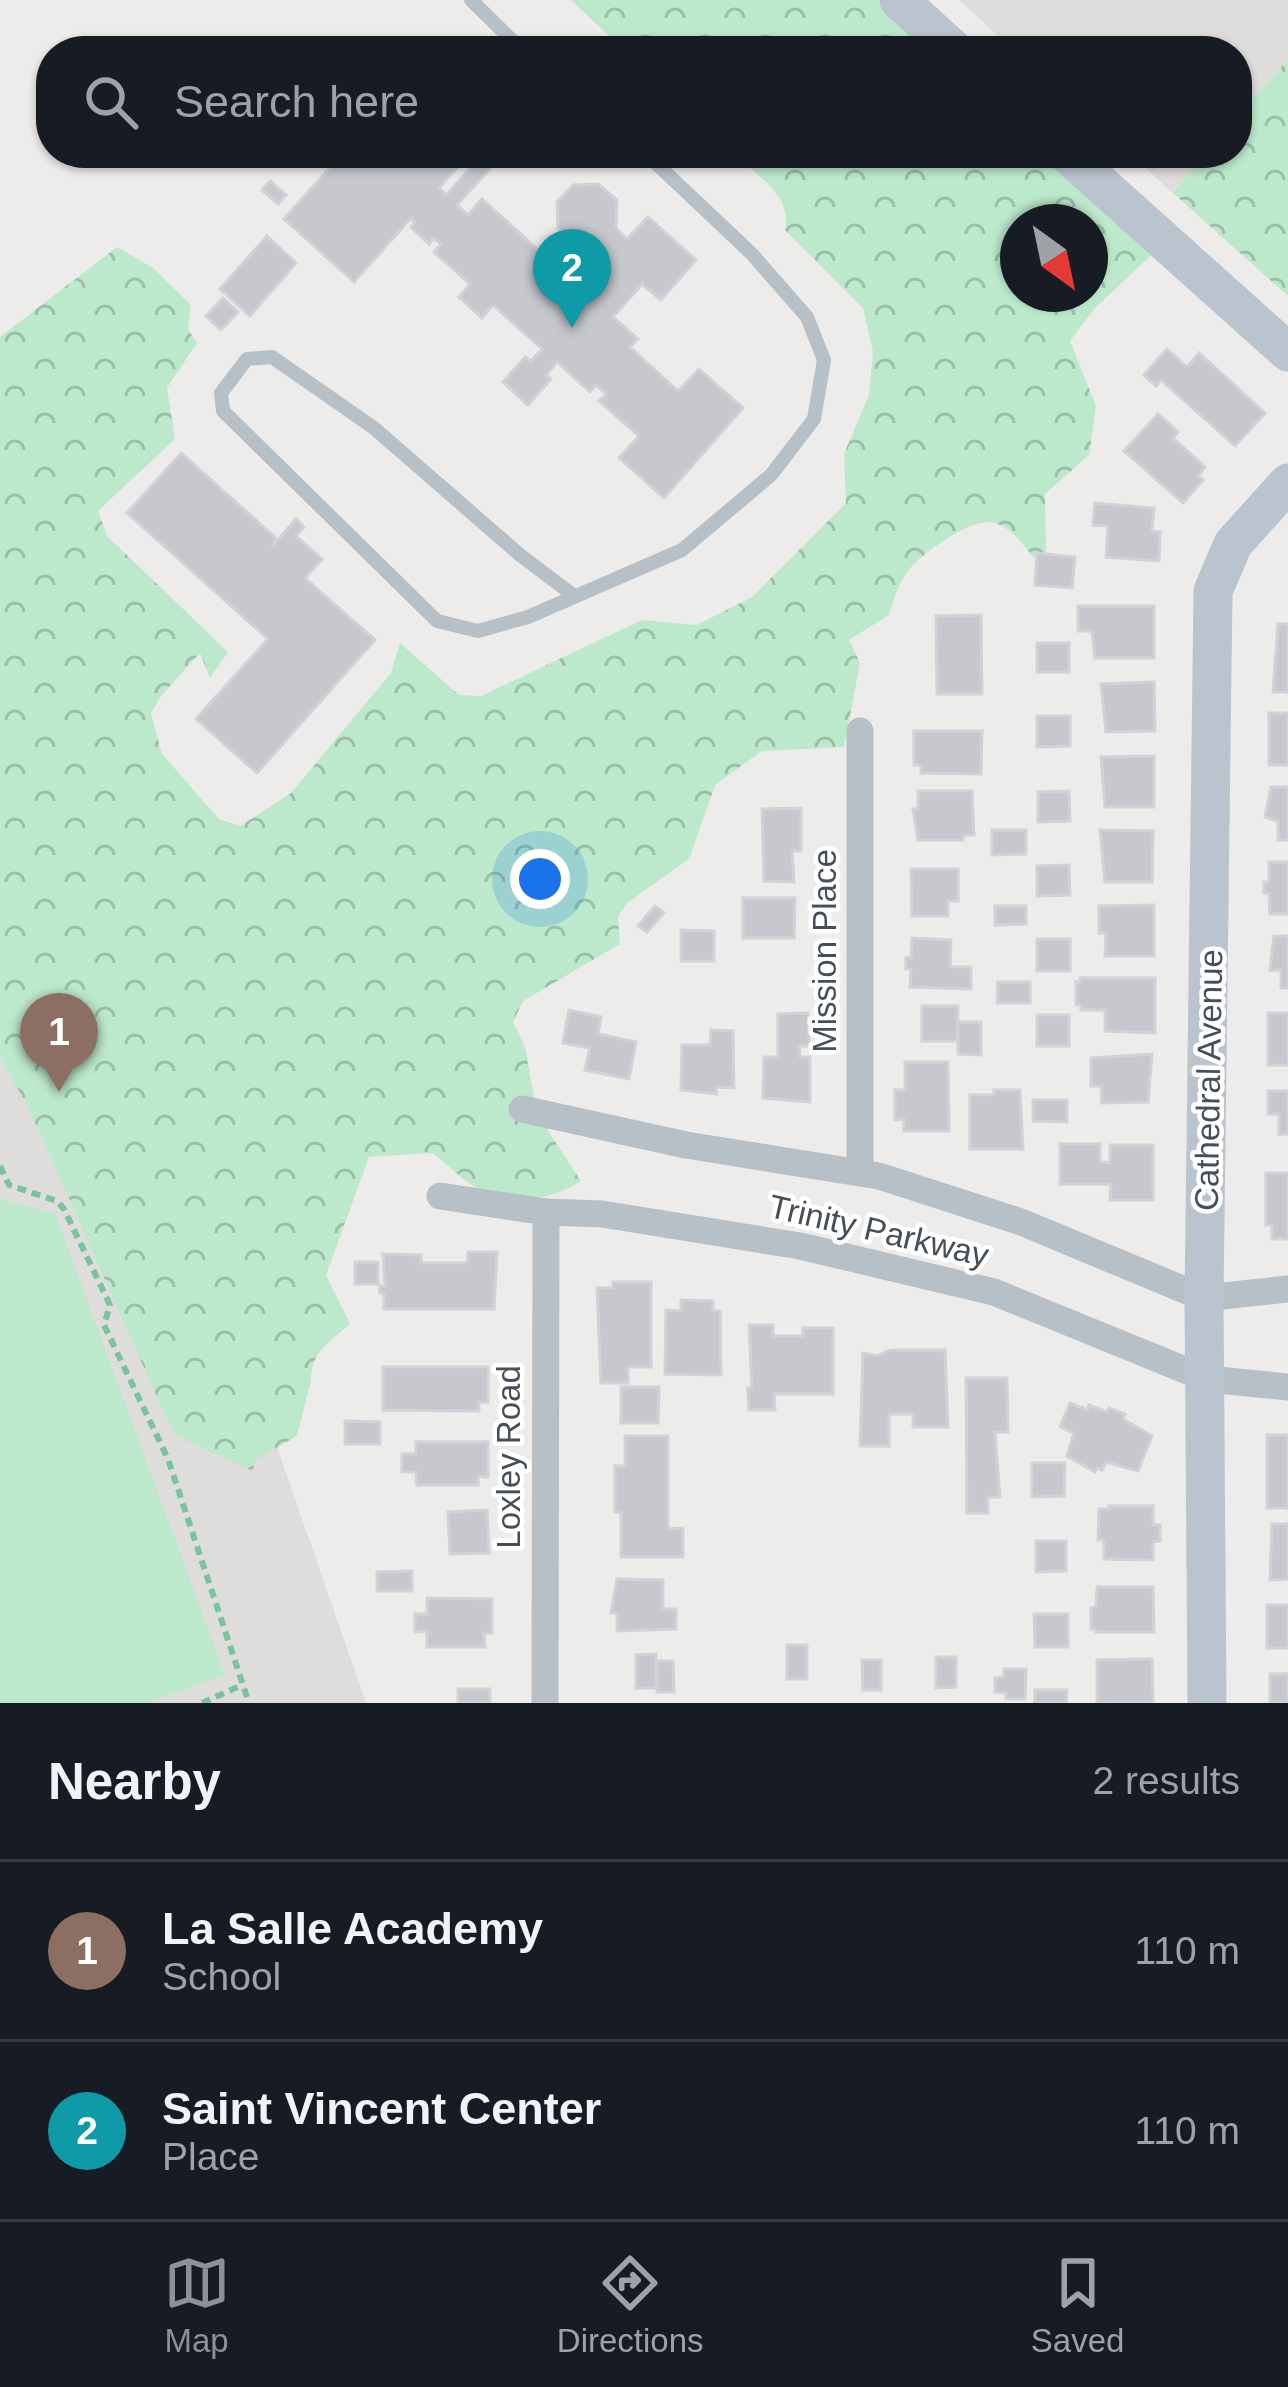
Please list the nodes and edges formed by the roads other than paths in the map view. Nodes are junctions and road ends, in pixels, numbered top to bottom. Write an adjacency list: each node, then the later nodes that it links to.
1 (471, 0): 3 (lane)
2 (899, 0): 4 (street)
3 (508, 36)
4 (939, 36)
5 (661, 168): 9 (lane)
6 (1083, 168): 7 (street)
7 (1288, 352)
8 (1288, 483): 16 (street, Cathedral Avenue)
9 (573, 595): 9 (lane)
10 (860, 730): 12 (street, Mission Place)
11 (522, 1109): 12 (street)
12 (860, 1172): 16 (street)
13 (440, 1196): 14 (street, Trinity Parkway)
14 (546, 1212): 17 (street, Trinity Parkway); 19 (street, Loxley Road)
15 (1288, 1289): 16 (street)
16 (1204, 1298): 17 (street, Cathedral Avenue)
17 (1207, 1379): 18 (street, Trinity Parkway); 20 (street, Cathedral Avenue)
18 (1288, 1387)
19 (545, 1703)
20 (1207, 1703)

